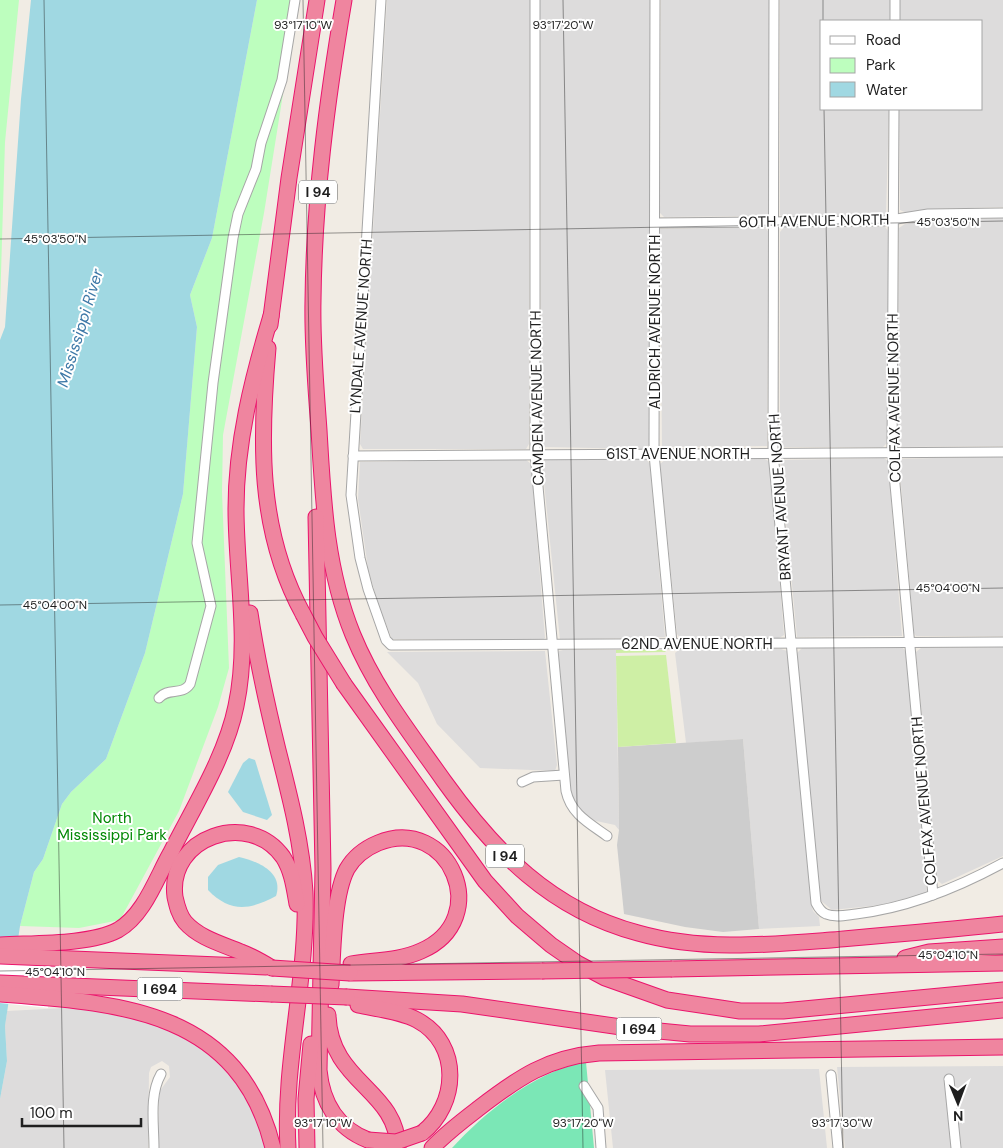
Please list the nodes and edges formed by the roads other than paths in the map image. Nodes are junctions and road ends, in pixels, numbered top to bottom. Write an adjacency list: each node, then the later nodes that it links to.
1 (295, 0): 30 (street)
2 (317, 0): 15 (highway, I 94)
3 (344, 0): 16 (highway, I 94)
4 (381, 0): 23 (street, LYNDALE AVENUE NORTH)
5 (535, 0): 21 (street, CAMDEN AVENUE NORTH)
6 (655, 0): 14 (street, ALDRICH AVENUE NORTH)
7 (774, 0): 13 (street, BRYANT AVENUE NORTH)
8 (895, 0): 9 (street)
9 (895, 20)
10 (894, 110): 12 (street, COLFAX AVENUE NORTH)
11 (1003, 213): 12 (street, 60TH AVENUE NORTH)
12 (893, 220): 13 (street, 60TH AVENUE NORTH); 18 (street, COLFAX AVENUE NORTH)
13 (774, 222): 14 (street, 60TH AVENUE NORTH); 20 (street, BRYANT AVENUE NORTH)
14 (655, 223): 22 (street, ALDRICH AVENUE NORTH)
15 (271, 316): 17 (highway); 47 (highway, I 94, bridge)
16 (316, 386): 38 (highway, I 94); 52 (highway)
17 (244, 428): 39 (highway); 55 (highway)
18 (892, 452): 19 (street, 61ST AVENUE NORTH); 20 (street, 61ST AVENUE NORTH); 26 (street, COLFAX AVENUE NORTH)
19 (1003, 452)
20 (773, 453): 22 (street, 61ST AVENUE NORTH); 25 (street, BRYANT AVENUE NORTH)
21 (535, 454): 22 (street, 61ST AVENUE NORTH); 23 (street, 61ST AVENUE NORTH); 29 (street, CAMDEN AVENUE NORTH)
22 (654, 454): 27 (street, ALDRICH AVENUE NORTH)
23 (353, 456): 28 (street, LYNDALE AVENUE NORTH)
24 (1003, 642): 26 (street, 62ND AVENUE NORTH)
25 (791, 643): 26 (street, 62ND AVENUE NORTH); 27 (street, 62ND AVENUE NORTH); 35 (street, BRYANT AVENUE NORTH)
26 (910, 643): 35 (street, COLFAX AVENUE NORTH)
27 (672, 644): 29 (street, 62ND AVENUE NORTH)
28 (391, 645): 29 (street, 62ND AVENUE NORTH)
29 (553, 645): 31 (street, CAMDEN AVENUE NORTH)
30 (159, 698)
31 (564, 775): 32 (street); 33 (street, CAMDEN AVENUE NORTH)
32 (522, 782)
33 (607, 836)
34 (1003, 863): 35 (street)
35 (933, 895)
36 (1003, 915): 38 (highway)
37 (1003, 924): 38 (highway, I 94)
38 (940, 931)
39 (0, 945)
40 (1003, 948): 43 (highway)
41 (0, 956): 44 (highway, I 694)
42 (1003, 963): 43 (highway, I 694)
43 (881, 964): 45 (highway, I 694, bridge)
44 (272, 968): 45 (highway, I 694, bridge); 55 (highway)
45 (350, 968): 66 (highway)
46 (0, 983): 48 (highway, I 694)
47 (1003, 990)
48 (49, 992): 49 (highway); 50 (highway, I 694, bridge); 63 (highway)
49 (0, 994)
50 (347, 1000): 52 (highway, bridge); 53 (highway, I 694)
51 (1003, 1010): 53 (highway, I 694)
52 (320, 1014): 65 (highway)
53 (932, 1018): 54 (highway)
54 (1003, 1020)
55 (296, 1025): 64 (highway)
56 (1003, 1045): 67 (highway)
57 (161, 1074): 62 (street)
58 (831, 1076): 68 (street)
59 (948, 1079): 69 (street)
60 (584, 1086): 61 (street)
61 (601, 1144)
62 (154, 1148)
63 (272, 1148)
64 (288, 1148)
65 (307, 1148)
66 (398, 1148)
67 (432, 1148)
68 (838, 1148)
69 (956, 1148)

